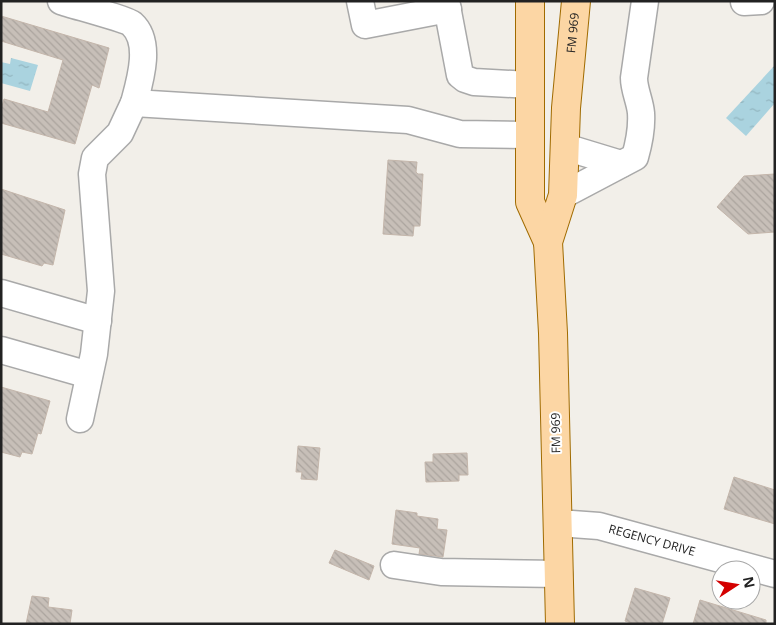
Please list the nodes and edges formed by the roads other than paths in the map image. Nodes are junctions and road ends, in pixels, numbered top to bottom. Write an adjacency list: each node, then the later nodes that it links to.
1 (61, 1): 10 (street)
2 (360, 1): 8 (street)
3 (530, 1): 9 (main road, FM 969 / FM 969)
4 (576, 1): 12 (main road, FM 969 / FM 969)
5 (645, 1): 13 (street)
6 (761, 1): 7 (street)
7 (744, 2)
8 (447, 5): 9 (street)
9 (530, 85): 11 (main road, FM 969 / FM 969); 12 (main road)
10 (134, 103): 11 (street); 17 (street)
11 (530, 135): 15 (main road, FM 969 / FM 969)
12 (565, 147): 13 (street); 14 (main road, FM 969 / FM 969)
13 (622, 164): 14 (street)
14 (563, 195): 15 (main road, FM 969 / FM 969)
15 (548, 242): 21 (main road, FM 969 / FM 969)
16 (1, 293): 17 (street)
17 (98, 320): 19 (street)
18 (1, 350): 19 (street)
19 (90, 375): 20 (street)
20 (80, 418)
21 (558, 523): 23 (main road, FM 969 / FM 969); 24 (street, REGENCY DRIVE)
22 (394, 565): 23 (street)
23 (559, 574): 25 (main road, FM 969 / FM 969)
24 (775, 574)
25 (560, 624)

